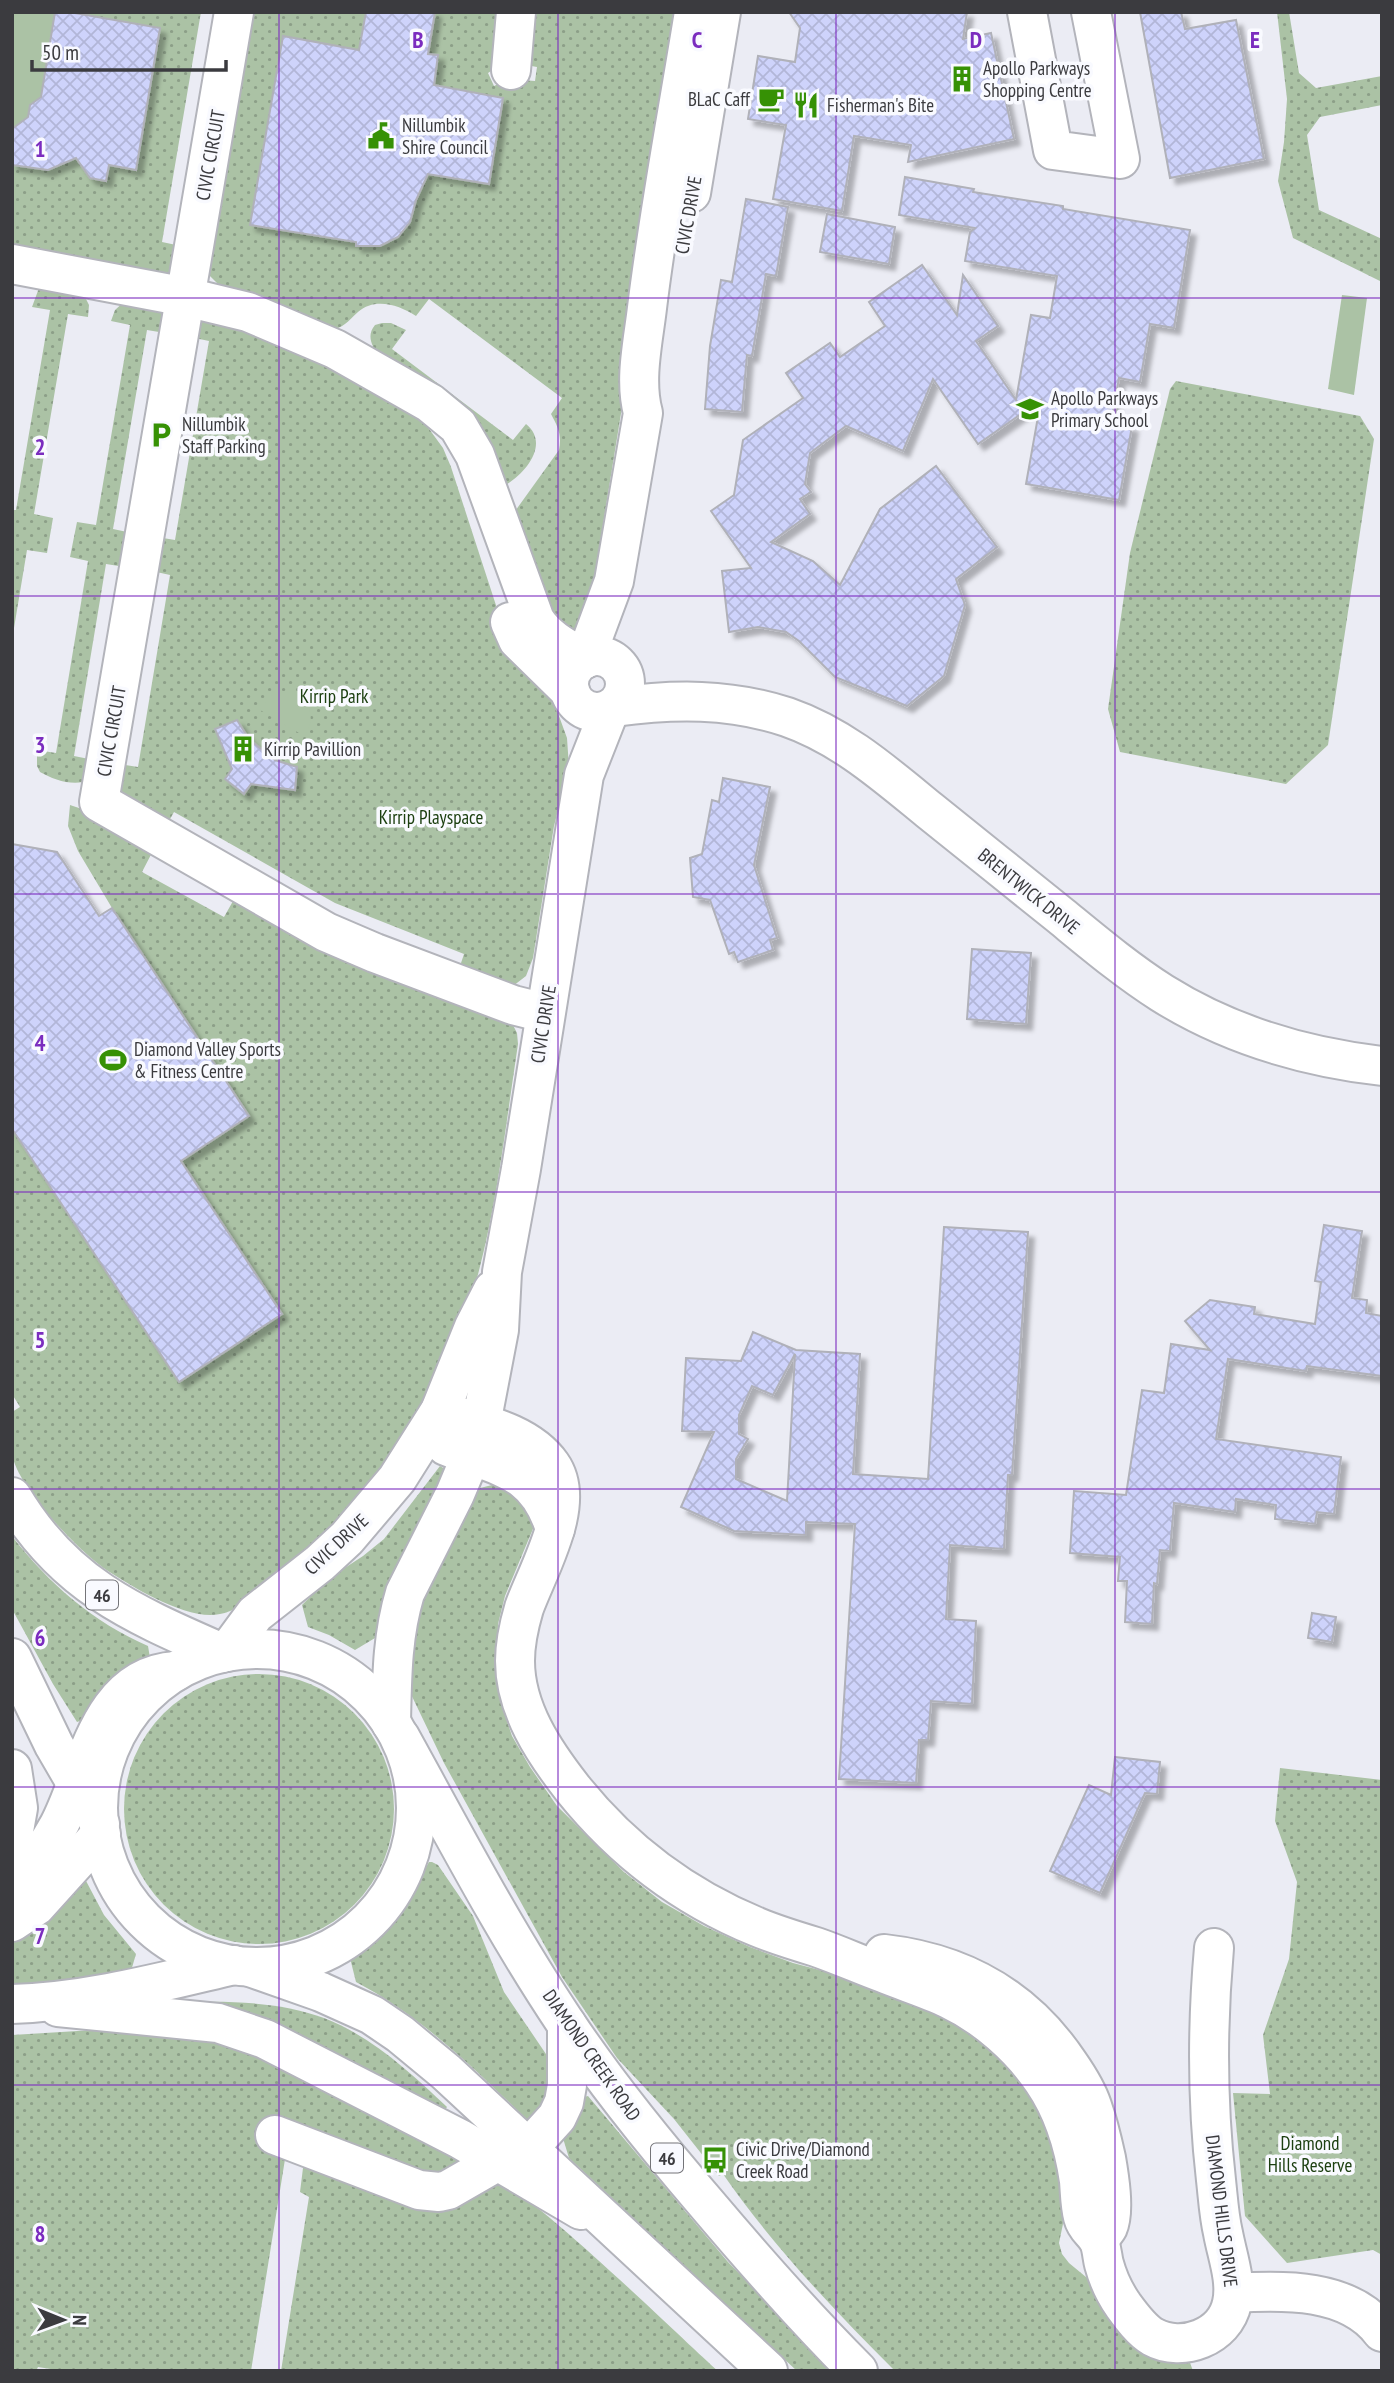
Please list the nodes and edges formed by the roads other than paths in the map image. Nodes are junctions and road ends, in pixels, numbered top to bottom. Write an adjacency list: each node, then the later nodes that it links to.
1 (234, 12): 9 (main road, CIVIC CIRCUIT)
2 (516, 12): 7 (main road)
3 (694, 12): 10 (main road, CIVIC DRIVE)
4 (721, 12): 10 (main road, CIVIC DRIVE)
5 (1027, 12): 6 (main road)
6 (1091, 12)
7 (512, 73)
8 (12, 264): 9 (main road)
9 (186, 297): 11 (main road); 15 (main road, CIVIC CIRCUIT)
10 (643, 414): 11 (main road, CIVIC DRIVE)
11 (592, 673): 12 (main road, BRENTWICK DRIVE); 13 (main road, BRENTWICK DRIVE); 14 (main road, CIVIC DRIVE)
12 (687, 700): 13 (main road, BRENTWICK DRIVE); 16 (main road, BRENTWICK DRIVE)
13 (612, 708): 14 (main road, CIVIC DRIVE)
14 (584, 775): 15 (main road, CIVIC DRIVE)
15 (545, 1013): 17 (main road, CIVIC DRIVE)
16 (1382, 1066)
17 (502, 1272): 18 (main road, CIVIC DRIVE); 19 (main road, CIVIC DRIVE)
18 (432, 1424): 19 (main road, DIAMOND HILLS DRIVE); 21 (main road, CIVIC DRIVE)
19 (476, 1440): 24 (main road, CIVIC DRIVE); 37 (main road, DIAMOND HILLS DRIVE)
20 (12, 1497): 21 (main road, 46)
21 (225, 1652): 23 (main road, 46); 24 (main road, 46)
22 (12, 1658): 26 (main road, 46)
23 (176, 1671): 26 (main road); 27 (main road, 46)
24 (395, 1730): 32 (main road, 46); 34 (main road, DIAMOND CREEK ROAD / 46)
25 (12, 1769): 28 (main road)
26 (75, 1784): 27 (main road, 46); 29 (main road)
27 (101, 1829): 30 (main road); 32 (main road, 46)
28 (12, 1842)
29 (12, 1884)
30 (12, 1922)
31 (1214, 1948): 37 (main road, DIAMOND HILLS DRIVE)
32 (242, 1966): 33 (main road); 36 (main road, 46)
33 (17, 2004): 36 (main road)
34 (567, 2025): 36 (main road); 40 (main road, DIAMOND CREEK ROAD / 46)
35 (275, 2135): 36 (main road)
36 (512, 2153): 39 (main road, 46)
37 (1234, 2293): 38 (main road)
38 (1382, 2332)
39 (768, 2371)
40 (858, 2371)

